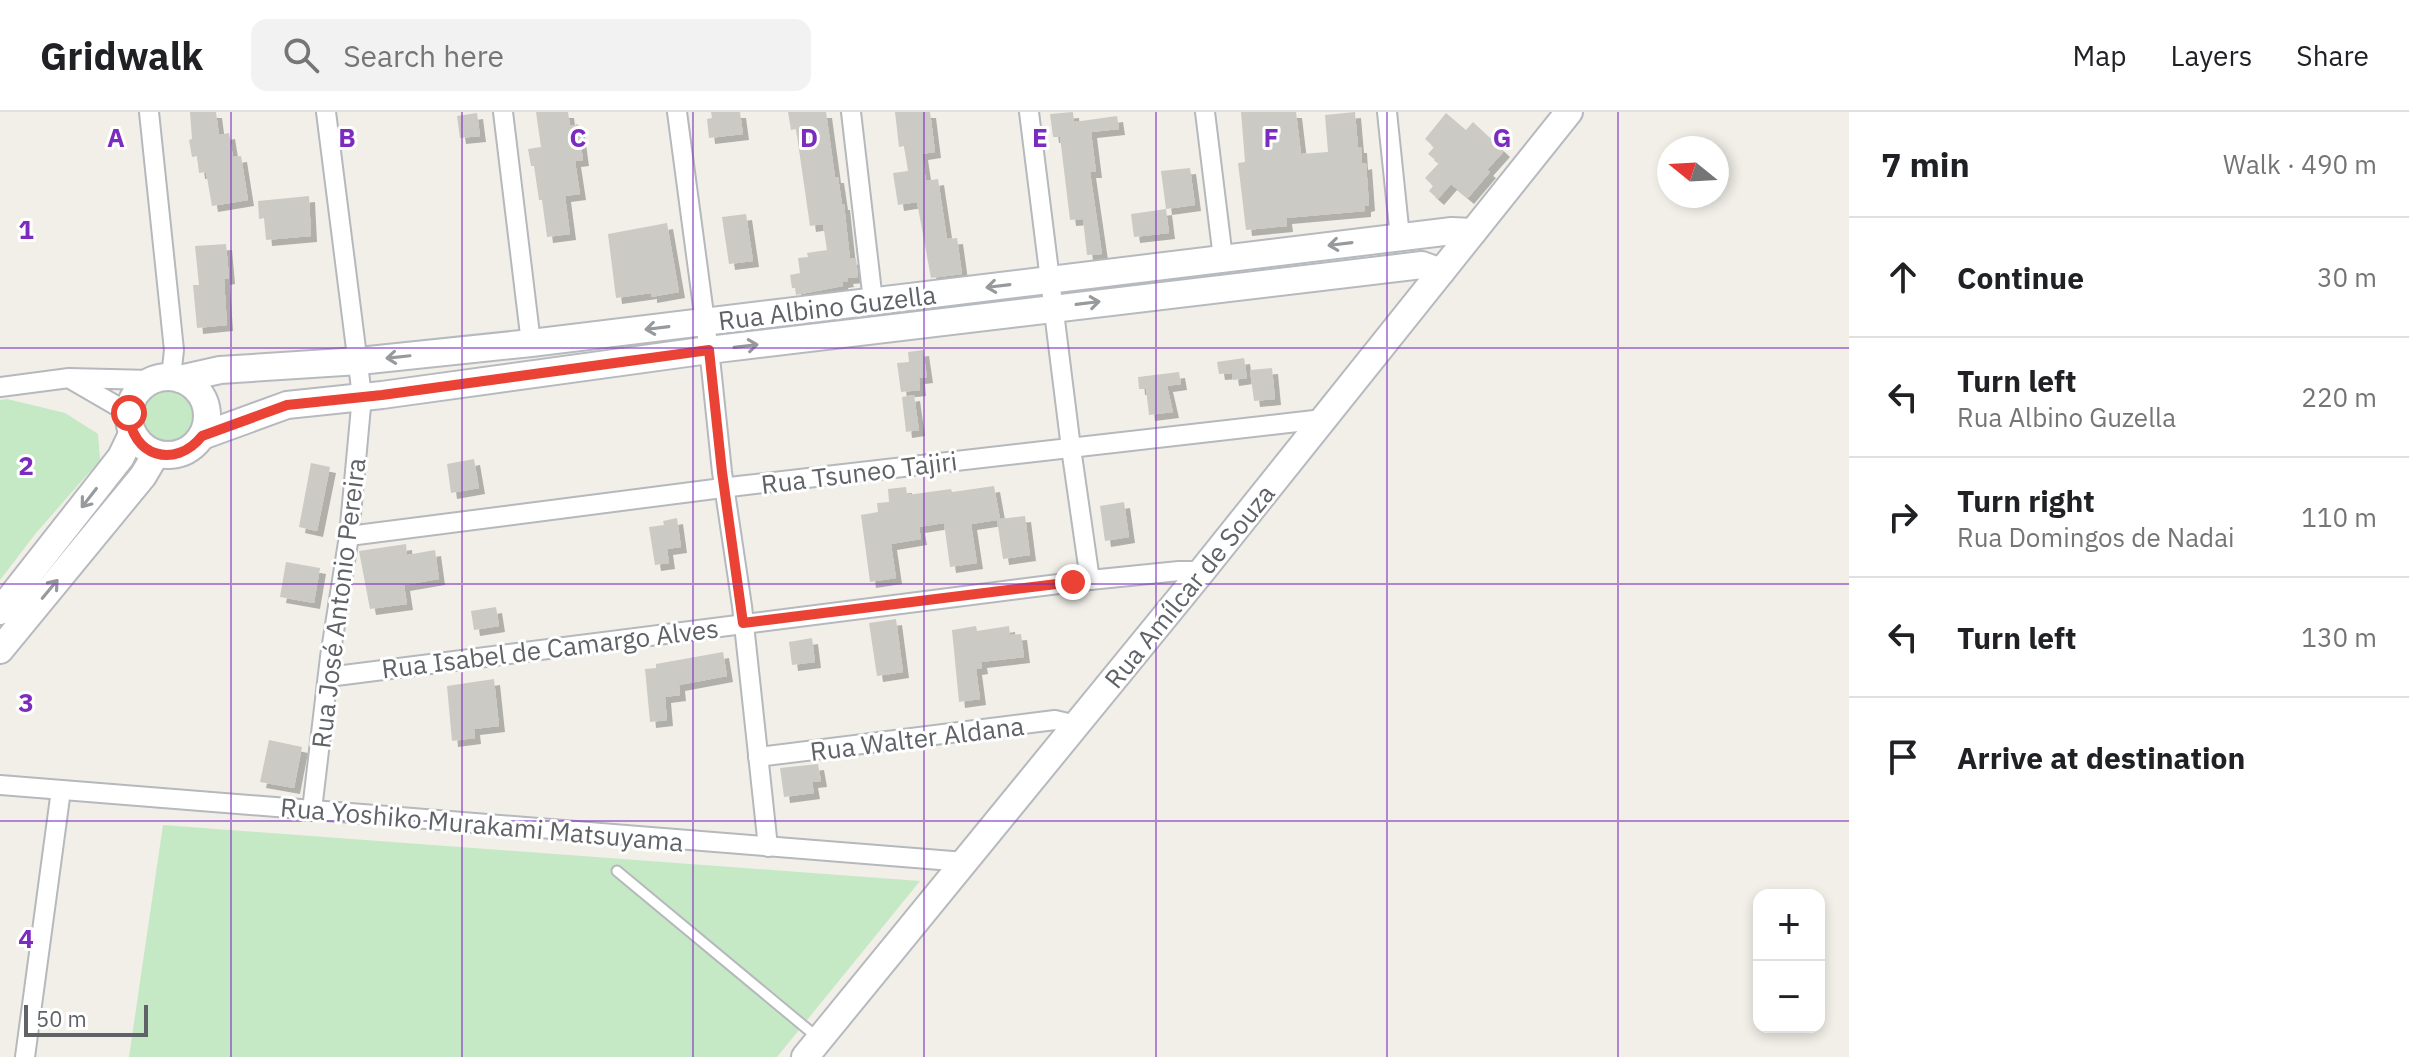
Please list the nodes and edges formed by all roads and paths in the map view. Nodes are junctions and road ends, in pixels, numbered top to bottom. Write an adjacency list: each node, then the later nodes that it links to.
1 (149, 112): 22 (street)
2 (326, 112): 20 (street)
3 (503, 112): 18 (street)
4 (677, 112): 17 (street)
5 (851, 112): 15 (street)
6 (1029, 112): 14 (street)
7 (1205, 112): 12 (street)
8 (1387, 112): 11 (street)
9 (1569, 112): 10 (street, Rua Amílcar de Souza)
10 (1473, 232): 11 (street, Rua Albino Guzella); 13 (street, Rua Amílcar de Souza)
11 (1400, 237): 12 (street, Rua Albino Guzella, one-way to 12)
12 (1223, 258): 14 (street, Rua Albino Guzella)
13 (1441, 272): 16 (street, Rua Albino Guzella, one-way to 13); 25 (street, Rua Amílcar de Souza)
14 (1051, 279): 15 (street, Rua Albino Guzella, one-way to 15); 16 (street)
15 (873, 301): 17 (street, Rua Albino Guzella)
16 (1055, 307): 19 (street, Rua Albino Guzella, one-way to 16); 28 (street)
17 (705, 322): 18 (street, Rua Albino Guzella, one-way to 18); 19 (street)
18 (531, 343): 20 (street, Rua Albino Guzella, one-way to 20)
19 (709, 350): 24 (street, Rua Albino Guzella); 30 (street)
20 (359, 361): 22 (street, Rua Albino Guzella); 24 (street, Rua José Antonio Pereira)
21 (69, 378): 22 (street); 23 (street); 26 (street)
22 (168, 378): 26 (street); 27 (street)
23 (0, 387)
24 (362, 396): 27 (street, Rua Albino Guzella); 31 (street, Rua José Antonio Pereira)
25 (1323, 419): 28 (street, Rua Tsuneo Tajiri); 32 (street, Rua Amílcar de Souza)
26 (130, 423): 29 (street); 34 (street, one-way to 34)
27 (202, 436): 29 (street)
28 (1071, 448): 30 (street, Rua Tsuneo Tajiri); 33 (street)
29 (156, 454): 36 (street, one-way to 29)
30 (724, 488): 31 (street, Rua Tsuneo Tajiri); 35 (street)
31 (349, 536): 37 (street, Rua José Antonio Pereira)
32 (1202, 571): 33 (street, Rua Isabel de Camargo Alves); 38 (street, Rua Amílcar de Souza)
33 (1090, 580): 35 (street, Rua Isabel de Camargo Alves)
34 (0, 611)
35 (743, 623): 37 (street, Rua Isabel de Camargo Alves); 39 (street)
36 (0, 650)
37 (328, 677): 42 (street, Rua José Antonio Pereira)
38 (1076, 725): 39 (street, Rua Walter Aldana); 44 (street, Rua Amílcar de Souza)
39 (758, 757): 43 (street)
40 (0, 785): 41 (street, Rua Yoshiko Murakami Matsuyama)
41 (61, 790): 42 (street, Rua Yoshiko Murakami Matsuyama); 47 (street)
42 (312, 810): 43 (street, Rua Yoshiko Murakami Matsuyama)
43 (768, 847): 44 (street, Rua Yoshiko Murakami Matsuyama)
44 (965, 862): 46 (street, Rua Amílcar de Souza)
45 (617, 871): 46 (lane)
46 (812, 1048)
47 (25, 1057)

